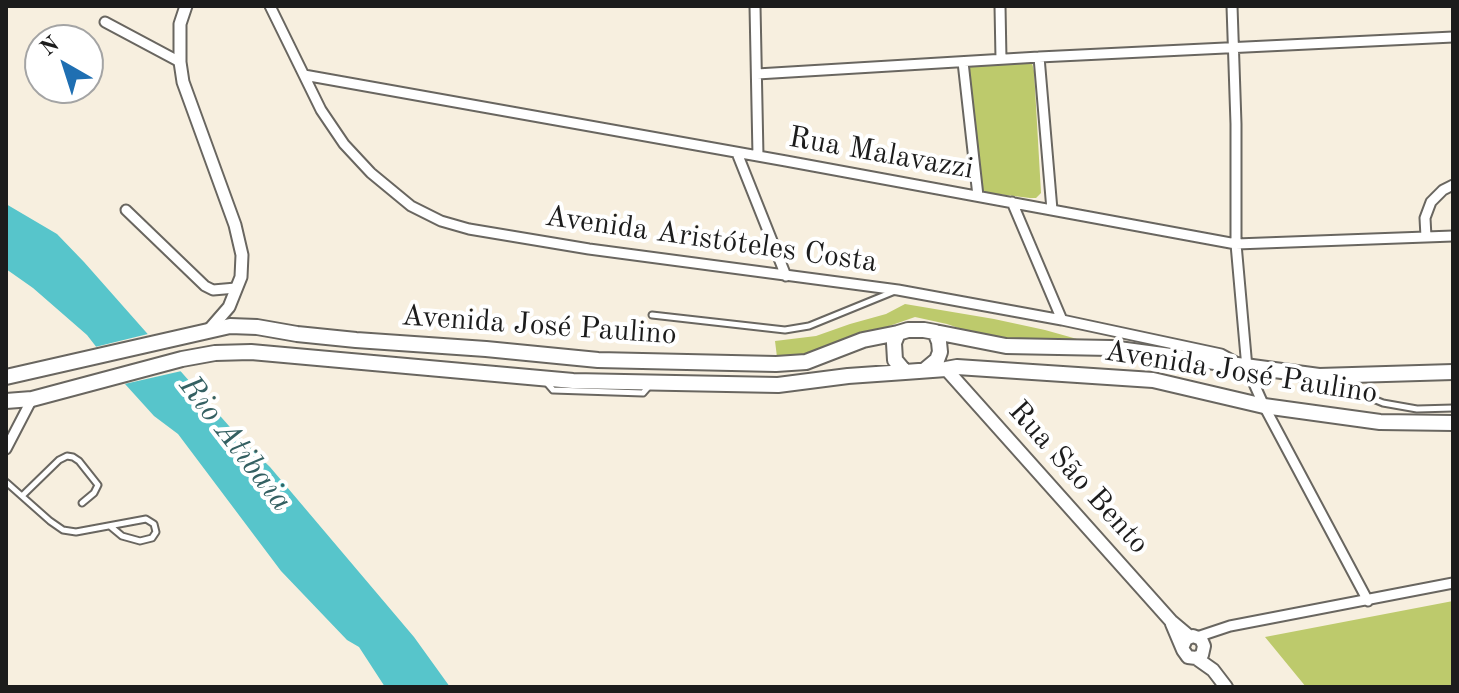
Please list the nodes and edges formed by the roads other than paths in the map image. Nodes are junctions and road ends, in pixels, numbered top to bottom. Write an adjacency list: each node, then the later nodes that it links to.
1 (186, 6): 11 (street)
2 (270, 6): 14 (street, Avenida Aristóteles Costa)
3 (755, 6): 13 (street)
4 (1000, 6): 10 (street)
5 (1232, 6): 8 (street)
6 (105, 22): 11 (street)
7 (1453, 37): 8 (street)
8 (1234, 46): 9 (street); 24 (street)
9 (1039, 57): 10 (street); 21 (street)
10 (1001, 59): 12 (street)
11 (180, 62): 26 (street)
12 (963, 62): 13 (street); 18 (street)
13 (757, 74): 16 (street)
14 (304, 75): 15 (street, Rua Malavazzi); 25 (street, Avenida Aristóteles Costa)
15 (737, 153): 16 (street, Rua Malavazzi); 25 (street)
16 (758, 156): 18 (street, Rua Malavazzi)
17 (1453, 185): 23 (street)
18 (978, 196): 19 (street, Rua Malavazzi)
19 (1012, 202): 21 (street, Rua Malavazzi); 29 (street)
20 (126, 210): 26 (street)
21 (1052, 210): 24 (street, Rua Malavazzi)
22 (1453, 236): 23 (street, Rua Malavazzi)
23 (1426, 237): 24 (street, Rua Malavazzi)
24 (1236, 244): 34 (street)
25 (786, 276): 27 (street, Avenida Aristóteles Costa)
26 (236, 288): 30 (street)
27 (898, 290): 28 (lane); 29 (street, Avenida Aristóteles Costa)
28 (652, 315)
29 (1062, 320): 34 (street, Avenida Aristóteles Costa)
30 (209, 330): 32 (main road, Avenida José Paulino); 40 (main road, Avenida José Paulino)
31 (935, 332): 32 (main road); 33 (main road); 34 (main road, Avenida José Paulino)
32 (898, 333): 37 (main road)
33 (940, 352): 35 (main road); 36 (main road)
34 (1247, 368): 39 (main road, Avenida José Paulino); 43 (street)
35 (946, 369): 36 (main road, Avenida José Paulino); 43 (main road, Avenida José Paulino); 54 (main road, Rua São Bento)
36 (925, 370): 37 (main road)
37 (905, 372): 41 (main road, Avenida José Paulino)
38 (1453, 372): 39 (main road, Avenida José Paulino)
39 (1319, 376): 44 (lane)
40 (6, 377)
41 (32, 399): 42 (main road, Avenida José Paulino); 46 (street)
42 (6, 401)
43 (1264, 406): 45 (main road, Avenida José Paulino); 53 (street)
44 (1453, 408)
45 (1453, 423)
46 (9, 433): 47 (street)
47 (6, 449)
48 (6, 482): 49 (lane)
49 (22, 496): 50 (lane); 51 (lane)
50 (82, 503)
51 (110, 526): 51 (lane)
52 (1453, 583): 53 (street)
53 (1368, 601): 54 (street)
54 (1196, 645): 55 (main road, Rua São Bento)
55 (1226, 687)

